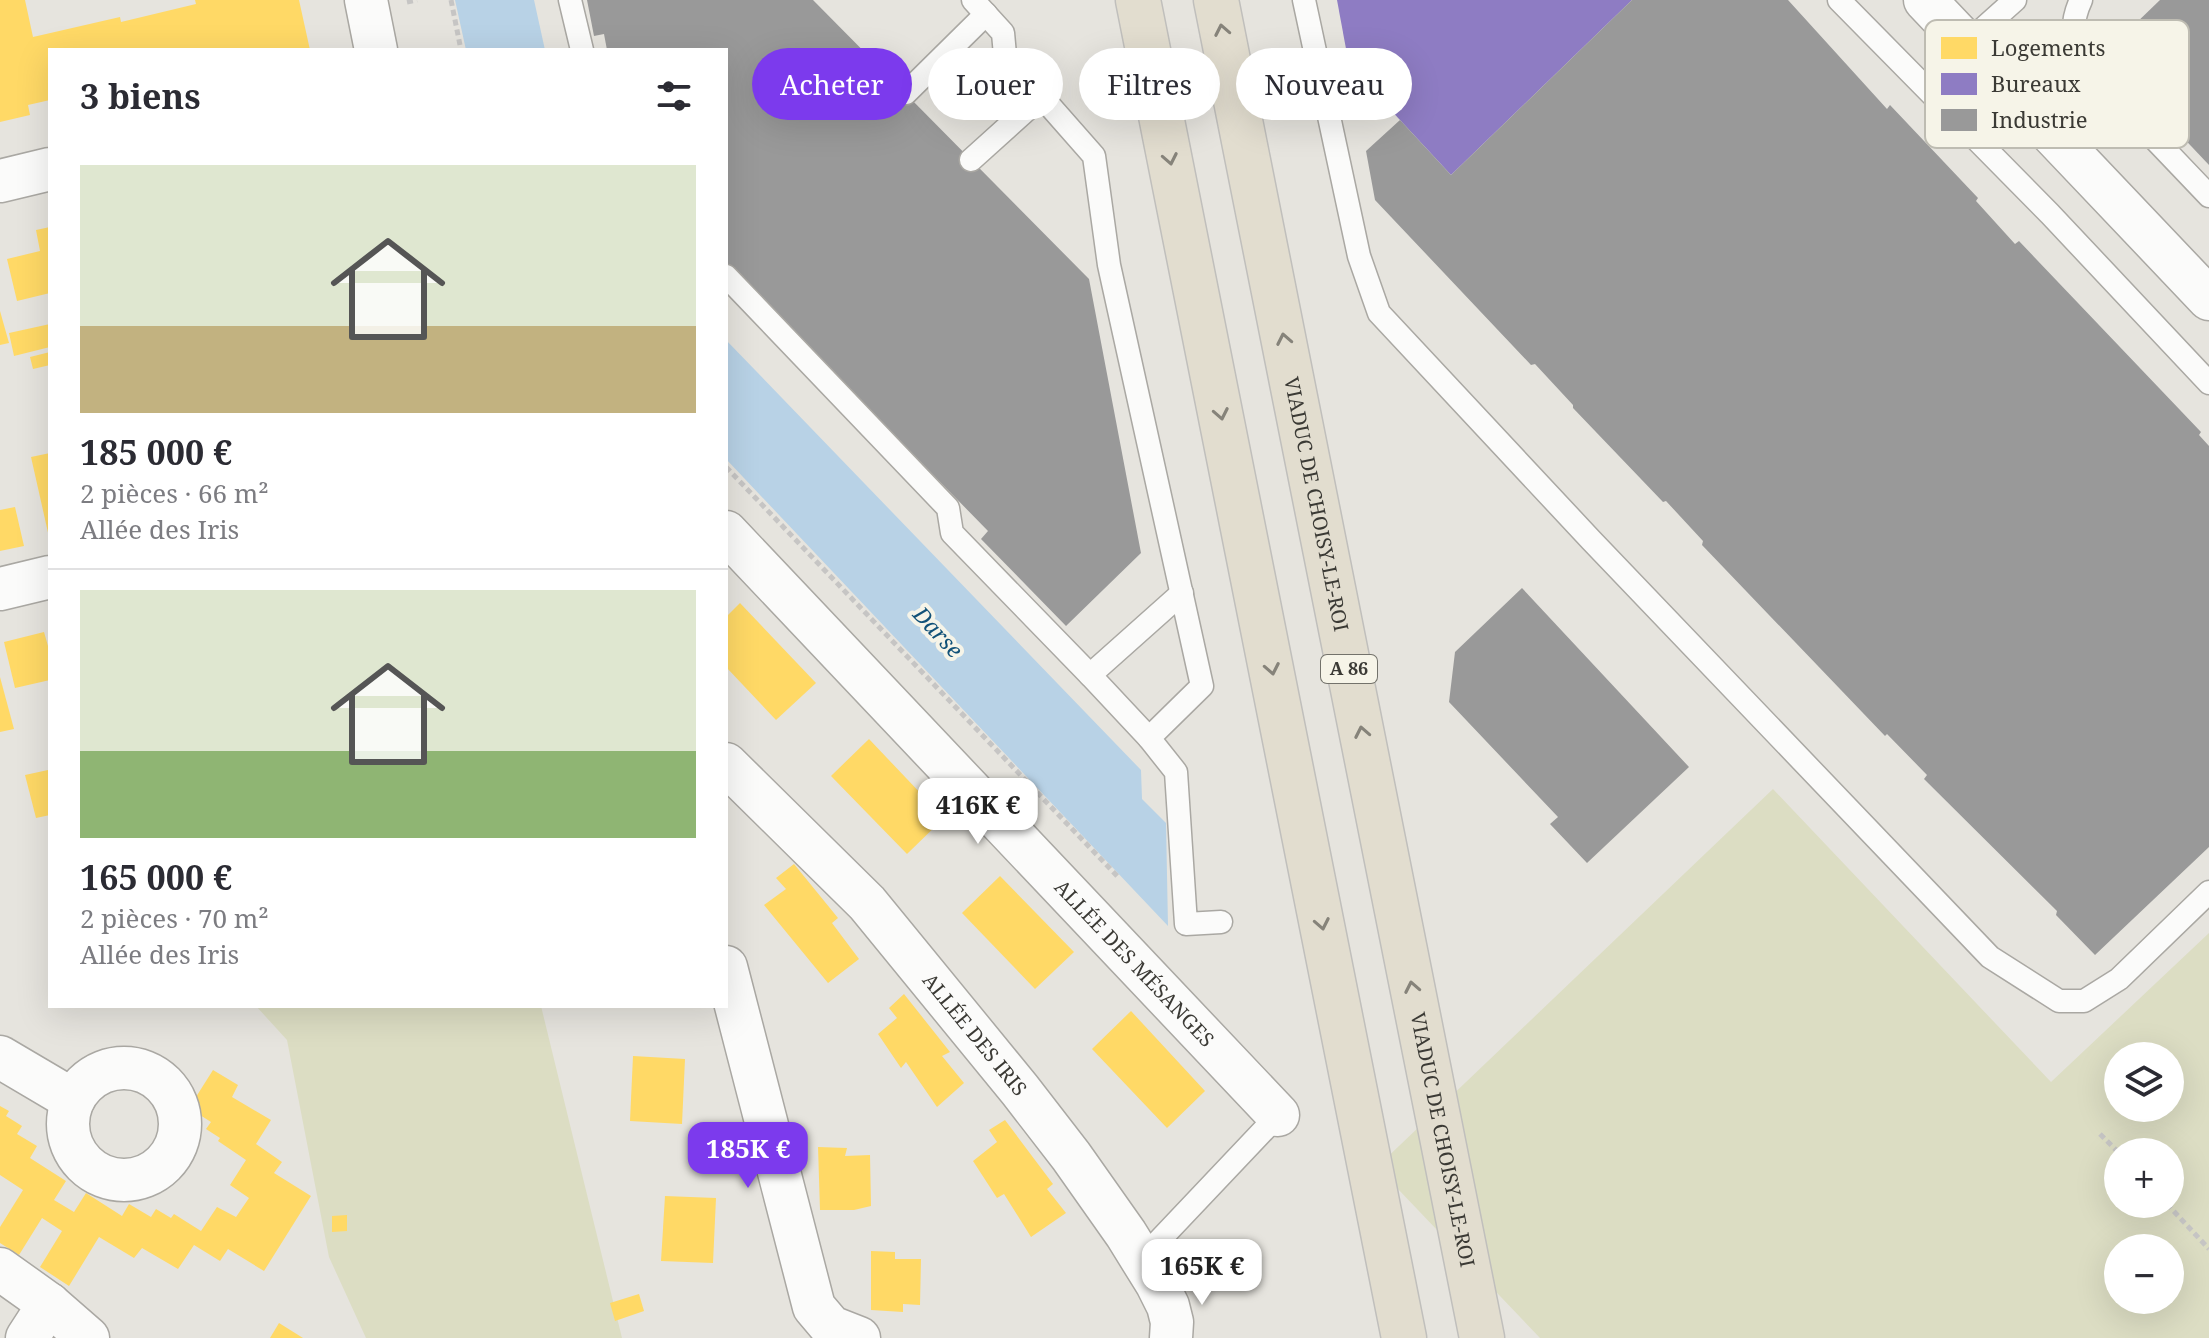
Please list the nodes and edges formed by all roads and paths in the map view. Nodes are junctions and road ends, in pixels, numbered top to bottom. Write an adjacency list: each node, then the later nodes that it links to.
1 (366, 0): 15 (street)
2 (417, 0): 11 (path)
3 (451, 0): 16 (path)
4 (570, 0): 17 (lane)
5 (1138, 0): 58 (highway, one-way to 58)
6 (1216, 0): 59 (highway, VIADUC DE CHOISY-LE-ROI / A 86, one-way to 6)
7 (1304, 0): 42 (lane)
8 (1839, 0): 20 (lane)
9 (2015, 0): 13 (lane)
10 (2081, 0): 14 (lane)
11 (407, 2)
12 (980, 7): 18 (lane); 19 (lane)
13 (1949, 16)
14 (2074, 20)
15 (376, 48)
16 (461, 48)
17 (582, 48)
18 (1004, 48)
19 (912, 86)
20 (1925, 87)
21 (1015, 120): 26 (lane)
22 (1063, 120): 37 (lane)
23 (1985, 148): 32 (lane)
24 (2070, 148): 31 (street)
25 (2163, 148): 29 (lane)
26 (971, 160)
27 (48, 169): 28 (street)
28 (0, 181)
29 (2209, 196)
30 (728, 278): 38 (lane)
31 (2209, 299)
32 (2209, 383)
33 (728, 469): 41 (path)
34 (728, 534): 47 (street, ALLÉE DES MÉSANGES)
35 (48, 577): 36 (street)
36 (0, 589)
37 (1182, 593): 38 (lane); 39 (lane)
38 (1090, 675): 39 (lane)
39 (1149, 738): 43 (lane)
40 (728, 766): 52 (street, ALLÉE DES IRIS)
41 (1119, 878)
42 (2209, 892)
43 (1221, 922)
44 (728, 975): 56 (street)
45 (0, 1057): 46 (street)
46 (73, 1100)
47 (1278, 1115): 52 (lane)
48 (2100, 1134): 49 (path)
49 (2104, 1138)
50 (2180, 1218): 51 (path)
51 (2209, 1249)
52 (1139, 1255): 57 (street, ALLÉE DES IRIS)
53 (0, 1269): 54 (street)
54 (38, 1321): 55 (street)
55 (88, 1338)
56 (859, 1338)
57 (1171, 1338)
58 (1404, 1338)
59 (1482, 1338)

